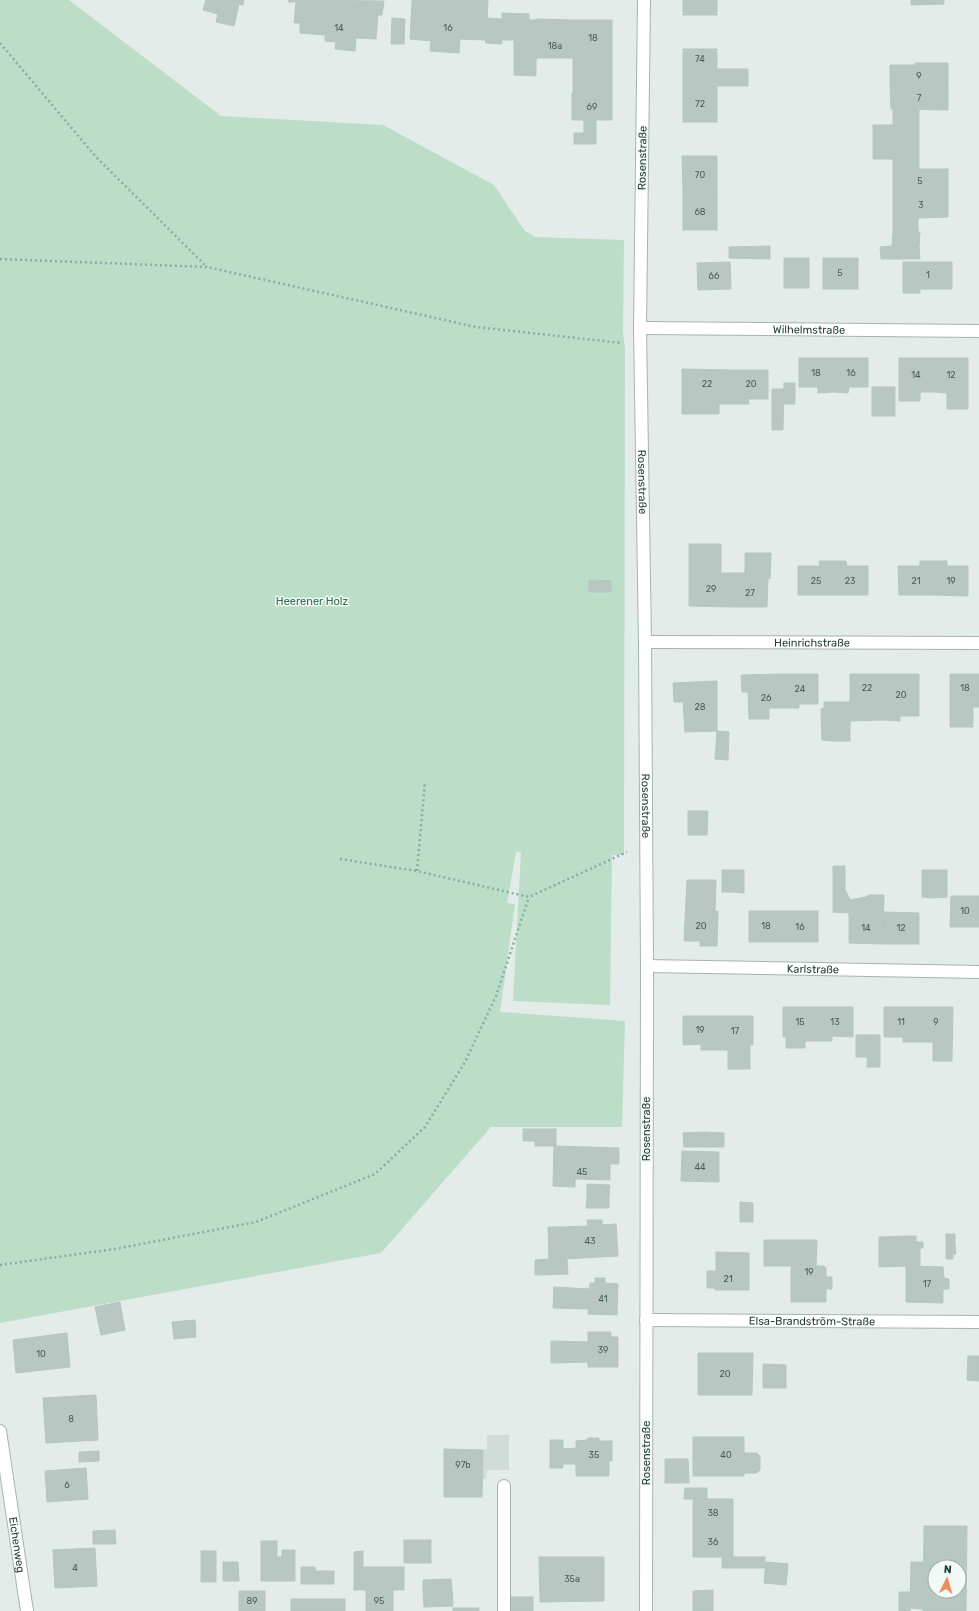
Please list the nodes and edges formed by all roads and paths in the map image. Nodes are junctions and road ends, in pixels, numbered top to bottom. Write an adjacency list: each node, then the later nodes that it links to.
1 (644, 0): 5 (street, Rosenstraße)
2 (0, 43): 4 (path)
3 (0, 259): 4 (path)
4 (208, 267): 7 (path)
5 (640, 328): 6 (street, Wilhelmstraße); 7 (street, Rosenstraße)
6 (979, 331)
7 (640, 345): 8 (street, Rosenstraße)
8 (645, 642): 9 (street, Heinrichstraße); 11 (street, Rosenstraße)
9 (979, 643)
10 (424, 782): 13 (path)
11 (646, 843): 14 (path); 15 (street, Rosenstraße)
12 (340, 859): 13 (path)
13 (417, 871): 14 (path)
14 (529, 896): 17 (path)
15 (647, 966): 16 (street, Karlstraße); 18 (street, Rosenstraße)
16 (979, 972)
17 (0, 1265)
18 (646, 1320): 19 (street, Elsa-Brandström-Straße); 24 (street, Rosenstraße)
19 (979, 1322)
20 (0, 1431): 22 (street, Eichenweg)
21 (504, 1486): 23 (street)
22 (27, 1611)
23 (504, 1611)
24 (646, 1611)

